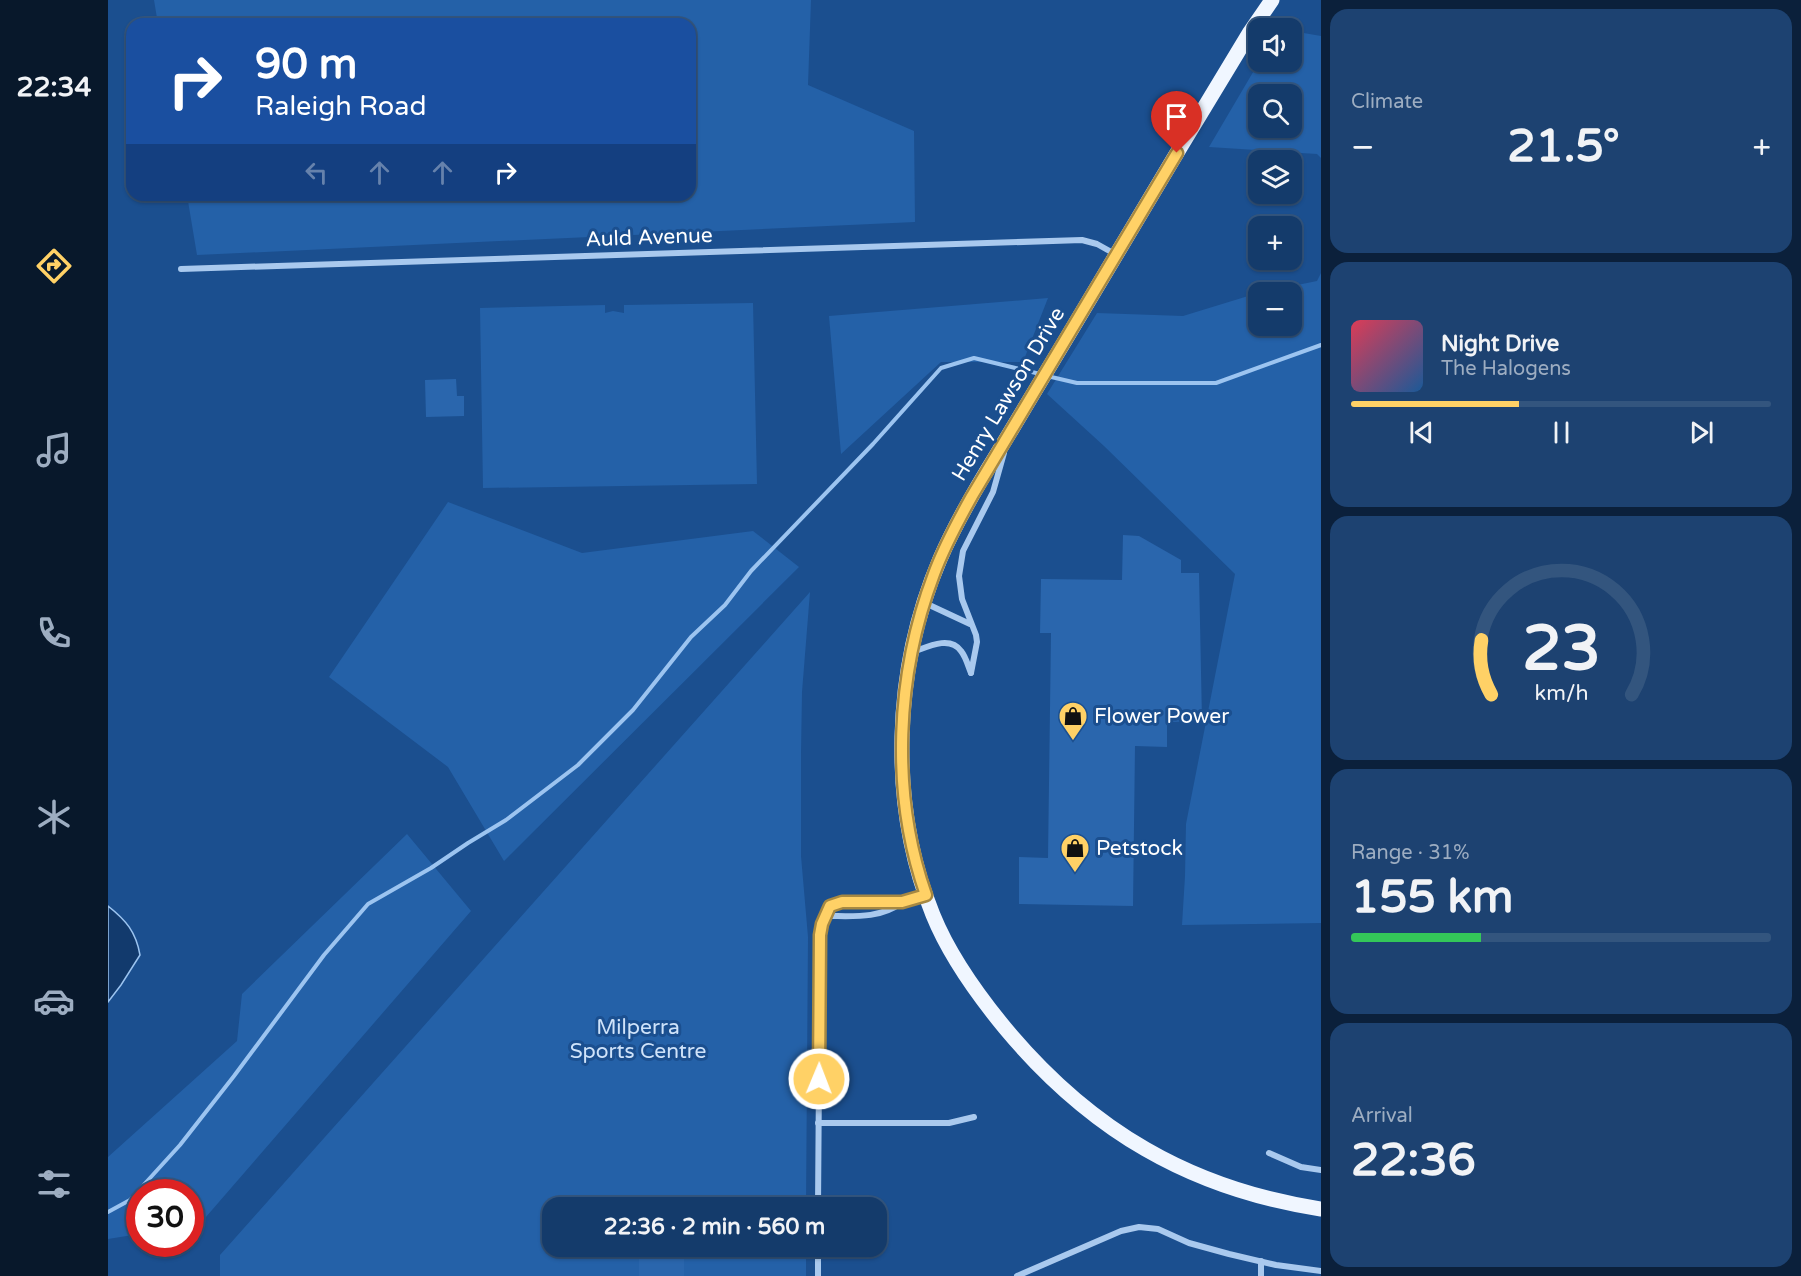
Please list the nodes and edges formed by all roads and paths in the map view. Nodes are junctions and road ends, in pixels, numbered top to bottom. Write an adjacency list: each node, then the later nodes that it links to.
1 (1272, 0): 2 (main road, Henry Lawson Drive)
2 (1116, 255): 3 (street, Auld Avenue); 4 (main road, Henry Lawson Drive)
3 (181, 269)
4 (1010, 432): 5 (main road, Henry Lawson Drive); 6 (street)
5 (924, 602): 6 (street); 7 (main road, Henry Lawson Drive)
6 (971, 624): 7 (street)
7 (913, 652): 8 (main road, Henry Lawson Drive)
8 (926, 895): 9 (street); 16 (main road, Henry Lawson Drive)
9 (902, 902): 10 (street); 10 (street)
10 (827, 916): 12 (street)
11 (974, 1117): 12 (street)
12 (818, 1123): 15 (street)
13 (1269, 1153): 14 (street)
14 (1321, 1170)
15 (818, 1197)
16 (1321, 1209)
17 (818, 1257): 20 (street)
18 (1261, 1261): 19 (street); 21 (street); 22 (street)
19 (1321, 1271)
20 (818, 1276)
21 (1017, 1276)
22 (1261, 1276)

